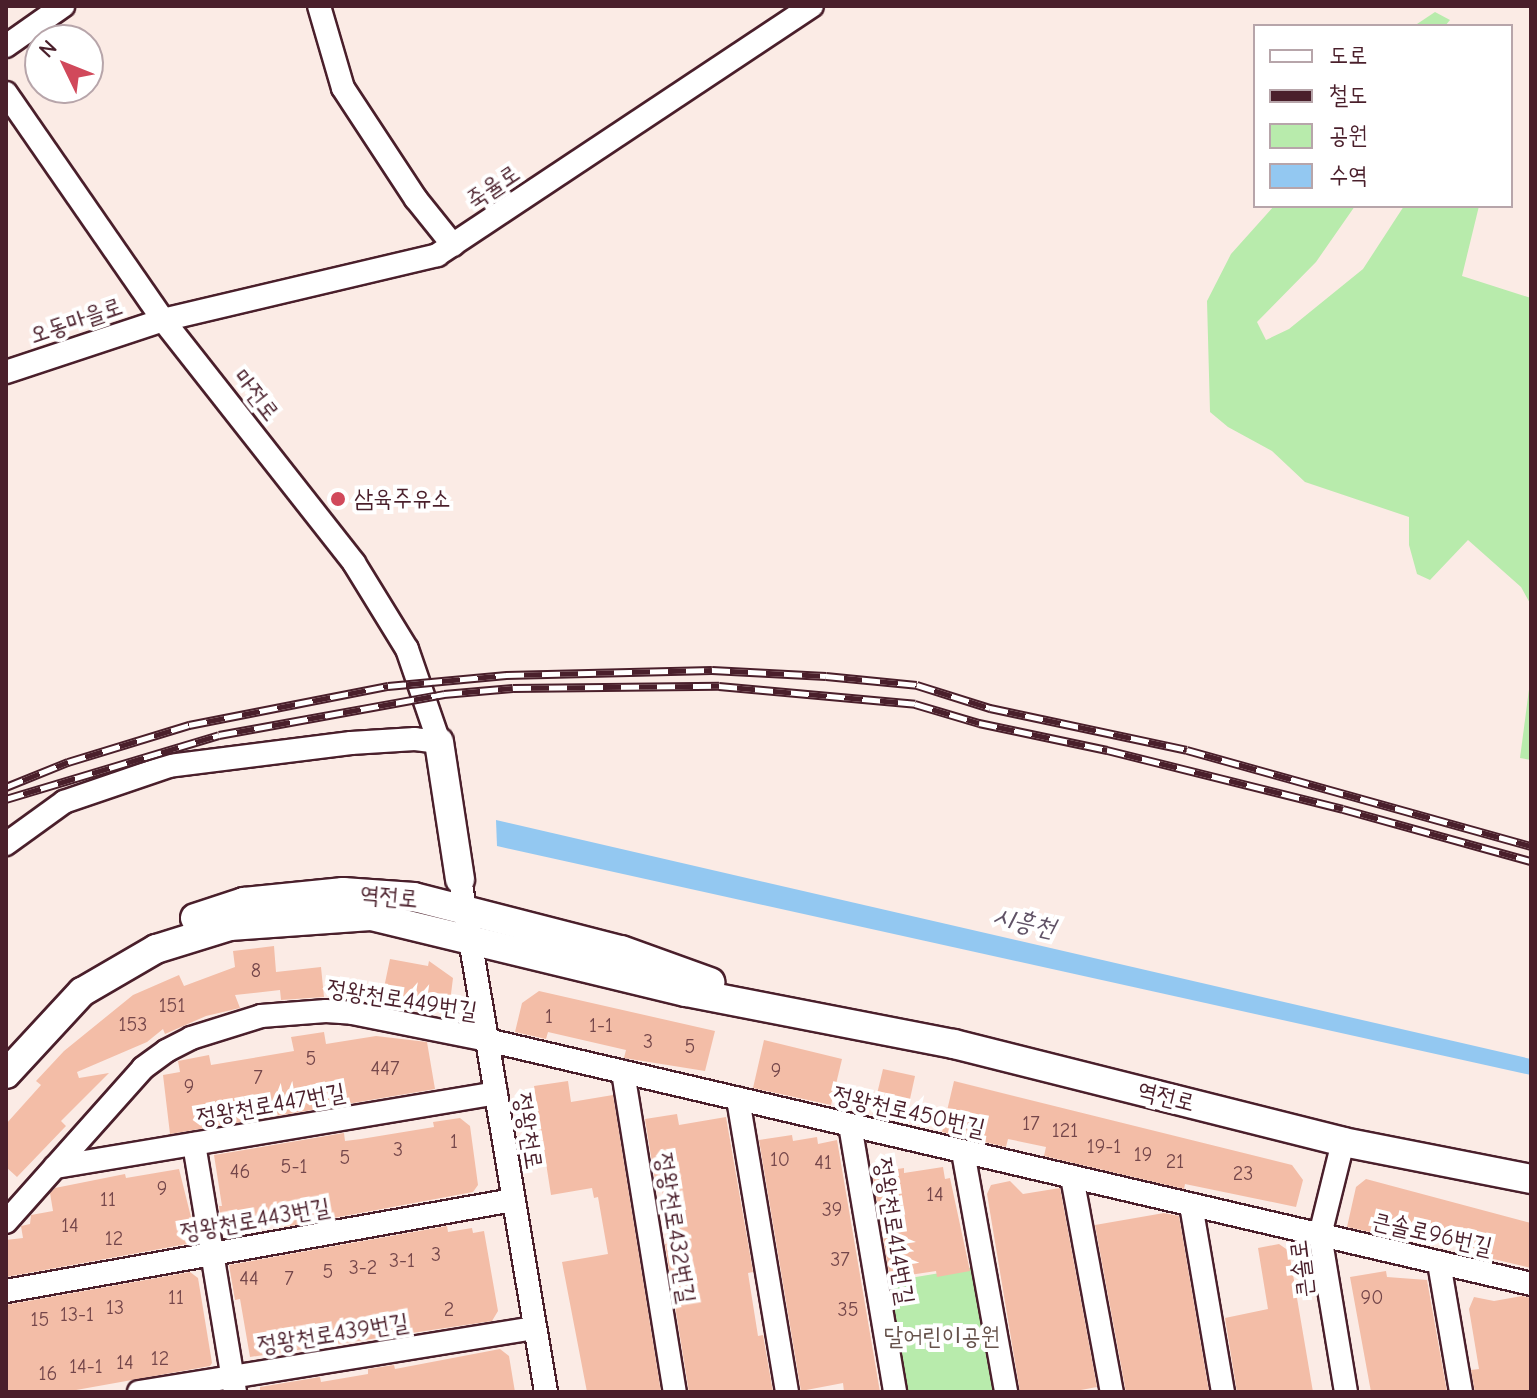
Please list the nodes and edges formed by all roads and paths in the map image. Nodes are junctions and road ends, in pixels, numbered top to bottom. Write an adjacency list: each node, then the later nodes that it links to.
1 (63, 6): 4 (street)
2 (319, 6): 6 (street)
3 (812, 6): 6 (street, 죽율로)
4 (6, 46)
5 (6, 93): 7 (street, 마전로)
6 (453, 245): 7 (street, 죽율로)
7 (163, 320): 8 (street, 오동마을로); 9 (street, 마전로)
8 (6, 372)
9 (439, 742): 10 (street); 11 (main road)
10 (6, 844)
11 (460, 879): 12 (street, 정왕천로)
12 (465, 909): 13 (street, 정왕천로); 14 (main road, 역전로); 16 (main road, 역전로)
13 (470, 939): 14 (main road, 역전로); 15 (street, 정왕천로); 18 (main road, 역전로)
14 (802, 1014): 22 (main road, 역전로)
15 (487, 1040): 17 (street, 정왕천로450번길); 19 (street, 정왕천로); 25 (street, 정왕천로449번길)
16 (6, 1048)
17 (623, 1072): 20 (street, 정왕천로450번길); 40 (street, 정왕천로432번길)
18 (6, 1074)
19 (496, 1093): 23 (street, 정왕천로447번길); 28 (street, 정왕천로)
20 (738, 1099): 21 (street, 정왕천로450번길); 41 (street)
21 (850, 1125): 24 (street, 정왕천로450번길); 42 (street, 정왕천로414번길)
22 (1343, 1142): 27 (main road, 역전로); 31 (street, 큰솔로)
23 (194, 1144): 25 (street, 정왕천로447번길); 32 (street)
24 (963, 1152): 26 (street, 정왕천로450번길); 43 (street)
25 (55, 1167): 30 (street, 정왕천로449번길)
26 (1072, 1177): 29 (street, 정왕천로450번길); 44 (street)
27 (1531, 1179)
28 (513, 1200): 32 (street, 정왕천로443번길); 36 (street, 정왕천로)
29 (1191, 1205): 31 (street, 정왕천로450번길); 45 (street)
30 (6, 1222)
31 (1320, 1235): 33 (street, 큰솔로96번길); 46 (street, 큰솔로)
32 (212, 1254): 35 (street, 정왕천로443번길); 37 (street)
33 (1439, 1263): 34 (street, 큰솔로96번길); 47 (street)
34 (1531, 1284)
35 (6, 1291)
36 (535, 1328): 37 (street, 정왕천로439번길); 39 (street, 정왕천로)
37 (234, 1384): 38 (street, 정왕천로439번길)
38 (139, 1392)
39 (546, 1392)
40 (675, 1392)
41 (787, 1392)
42 (895, 1392)
43 (1006, 1392)
44 (1112, 1392)
45 (1223, 1392)
46 (1346, 1392)
47 (1461, 1392)

